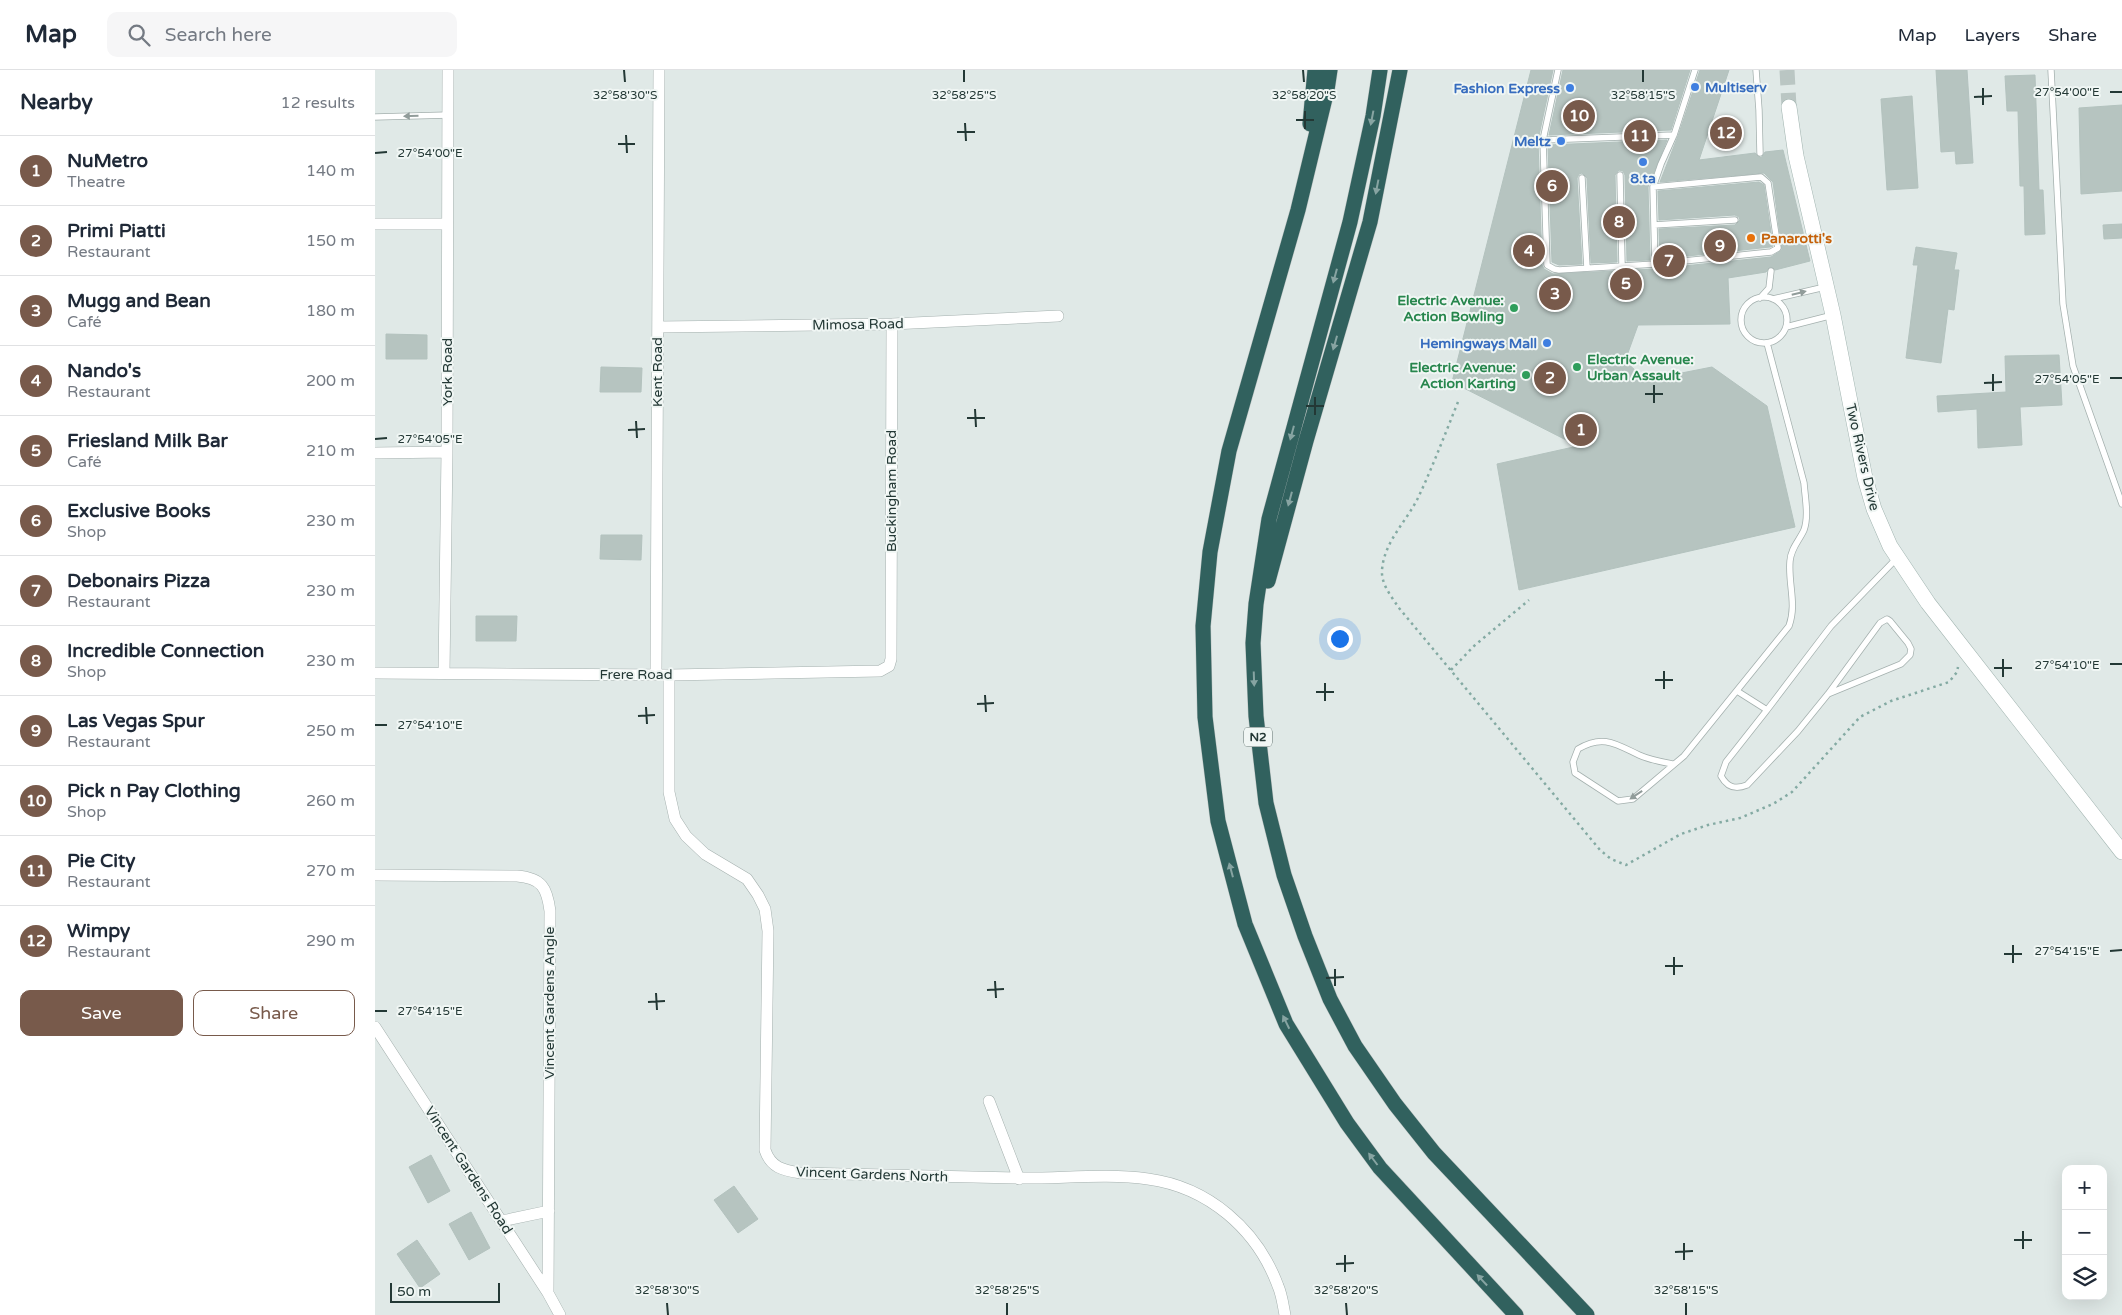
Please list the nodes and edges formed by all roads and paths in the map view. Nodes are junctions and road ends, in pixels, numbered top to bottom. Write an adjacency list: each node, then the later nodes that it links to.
1 (448, 70): 12 (street, York Road)
2 (659, 70): 35 (street, Kent Road)
3 (1315, 70): 20 (highway)
4 (1329, 70): 20 (highway)
5 (1380, 70): 44 (highway, N2, one-way to 44)
6 (1400, 70): 44 (highway, one-way to 44)
7 (1559, 70): 15 (lane)
8 (1695, 70): 14 (lane)
9 (1756, 70): 16 (lane)
10 (2051, 70): 41 (lane)
11 (1789, 106): 29 (main road, Two Rivers Drive)
12 (448, 115): 13 (lane, one-way to 13); 23 (street, York Road)
13 (375, 117)
14 (1674, 136): 15 (lane); 19 (lane)
15 (1543, 140): 27 (lane)
16 (1760, 153)
17 (1620, 175): 26 (lane)
18 (1582, 178): 27 (lane)
19 (1653, 187): 24 (lane); 25 (lane)
20 (1298, 210): 66 (highway, one-way to 20)
21 (1735, 220): 24 (lane)
22 (375, 224): 23 (street)
23 (447, 224): 39 (street, York Road)
24 (1654, 224): 25 (lane)
25 (1655, 264): 26 (lane)
26 (1622, 266): 27 (lane)
27 (1587, 268)
28 (1771, 271): 30 (lane)
29 (1826, 286): 31 (lane, one-way to 29); 32 (main road, Two Rivers Drive)
30 (1761, 298): 31 (lane); 37 (lane)
31 (1773, 299): 36 (lane)
32 (1833, 315): 36 (lane); 42 (main road, Two Rivers Drive)
33 (1058, 316): 34 (street, Mimosa Road)
34 (892, 324): 35 (street, Mimosa Road); 46 (street, Buckingham Road)
35 (657, 327): 50 (street, Kent Road)
36 (1786, 327): 37 (lane)
37 (1767, 343): 52 (lane)
38 (1458, 402): 47 (path)
39 (447, 452): 40 (street); 49 (street, York Road)
40 (375, 453)
41 (2122, 504)
42 (1897, 558): 45 (main road, Two Rivers Drive); 54 (lane)
43 (1529, 600): 47 (path)
44 (1253, 643): 67 (highway, N2, one-way to 67)
45 (1960, 644): 47 (path); 56 (main road, Two Rivers Drive)
46 (891, 659): 51 (street, Frere Road)
47 (1451, 670)
48 (375, 673): 49 (street, Frere Road)
49 (444, 673): 50 (street, Frere Road)
50 (656, 674): 51 (street, Frere Road)
51 (669, 675): 60 (street, Vincent Gardens North)
52 (1737, 691): 54 (lane); 55 (lane)
53 (1828, 694): 53 (lane); 54 (lane)
54 (1767, 710)
55 (1673, 764): 55 (lane, one-way to 55)
56 (2122, 852)
57 (375, 874): 61 (street, Vincent Gardens Angle)
58 (375, 1027): 62 (street, Vincent Gardens Road)
59 (989, 1101): 60 (street)
60 (1019, 1178): 65 (street, Vincent Gardens North)
61 (549, 1211): 62 (street); 63 (street, Vincent Gardens Angle)
62 (502, 1221): 63 (street, Vincent Gardens Road)
63 (548, 1293): 64 (street, Vincent Gardens Road)
64 (560, 1315)
65 (1285, 1315)
66 (1516, 1315)
67 (1587, 1315)

